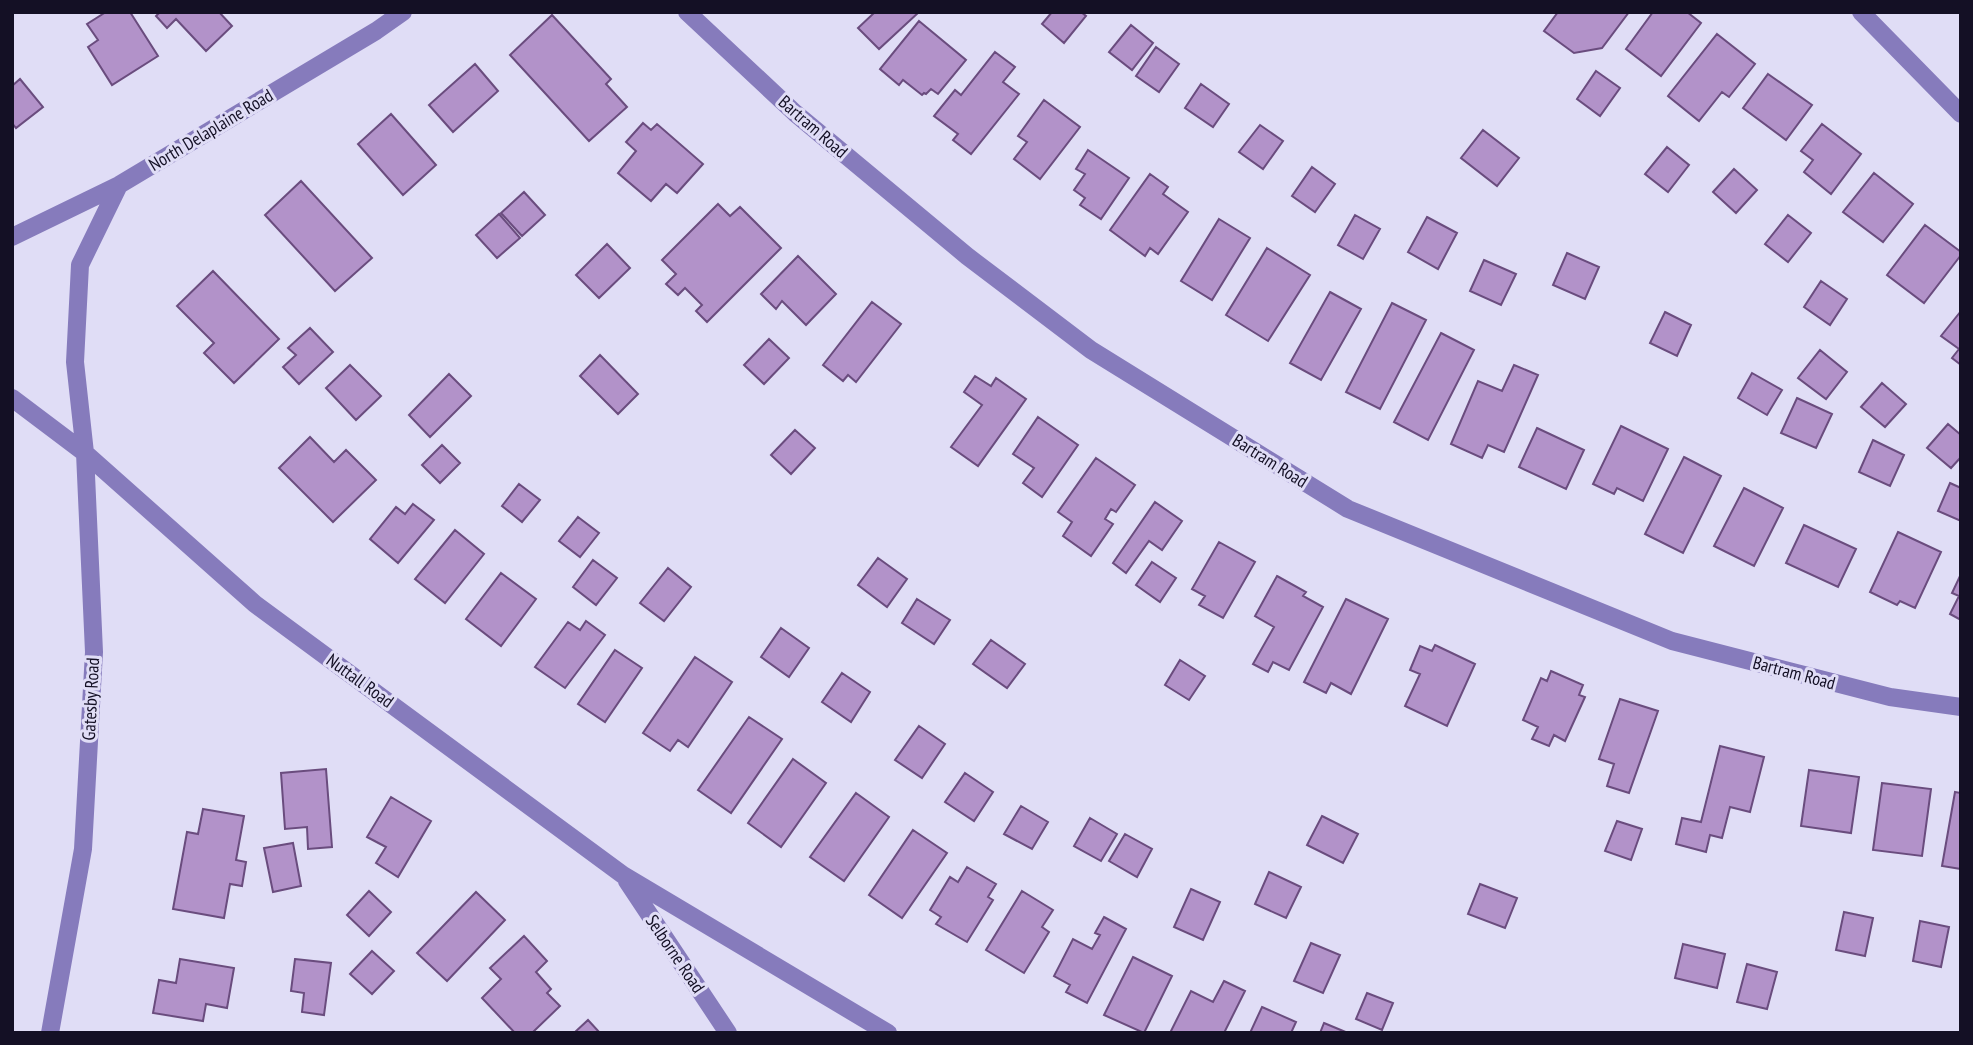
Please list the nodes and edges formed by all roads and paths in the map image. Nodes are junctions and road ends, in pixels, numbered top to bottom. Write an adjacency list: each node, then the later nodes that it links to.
1 (403, 12): 5 (street, North Delaplaine Road)
2 (687, 12): 9 (street, Bartram Road)
3 (1861, 12): 4 (street)
4 (1961, 114)
5 (119, 186): 6 (street, North Delaplaine Road); 8 (street)
6 (12, 237)
7 (12, 398): 8 (street)
8 (85, 453): 10 (street, Nuttall Road); 11 (street, Gatesby Road)
9 (1961, 707)
10 (623, 875): 12 (street, Selborne Road); 13 (street, Nuttall Road)
11 (50, 1033)
12 (728, 1033)
13 (888, 1033)

